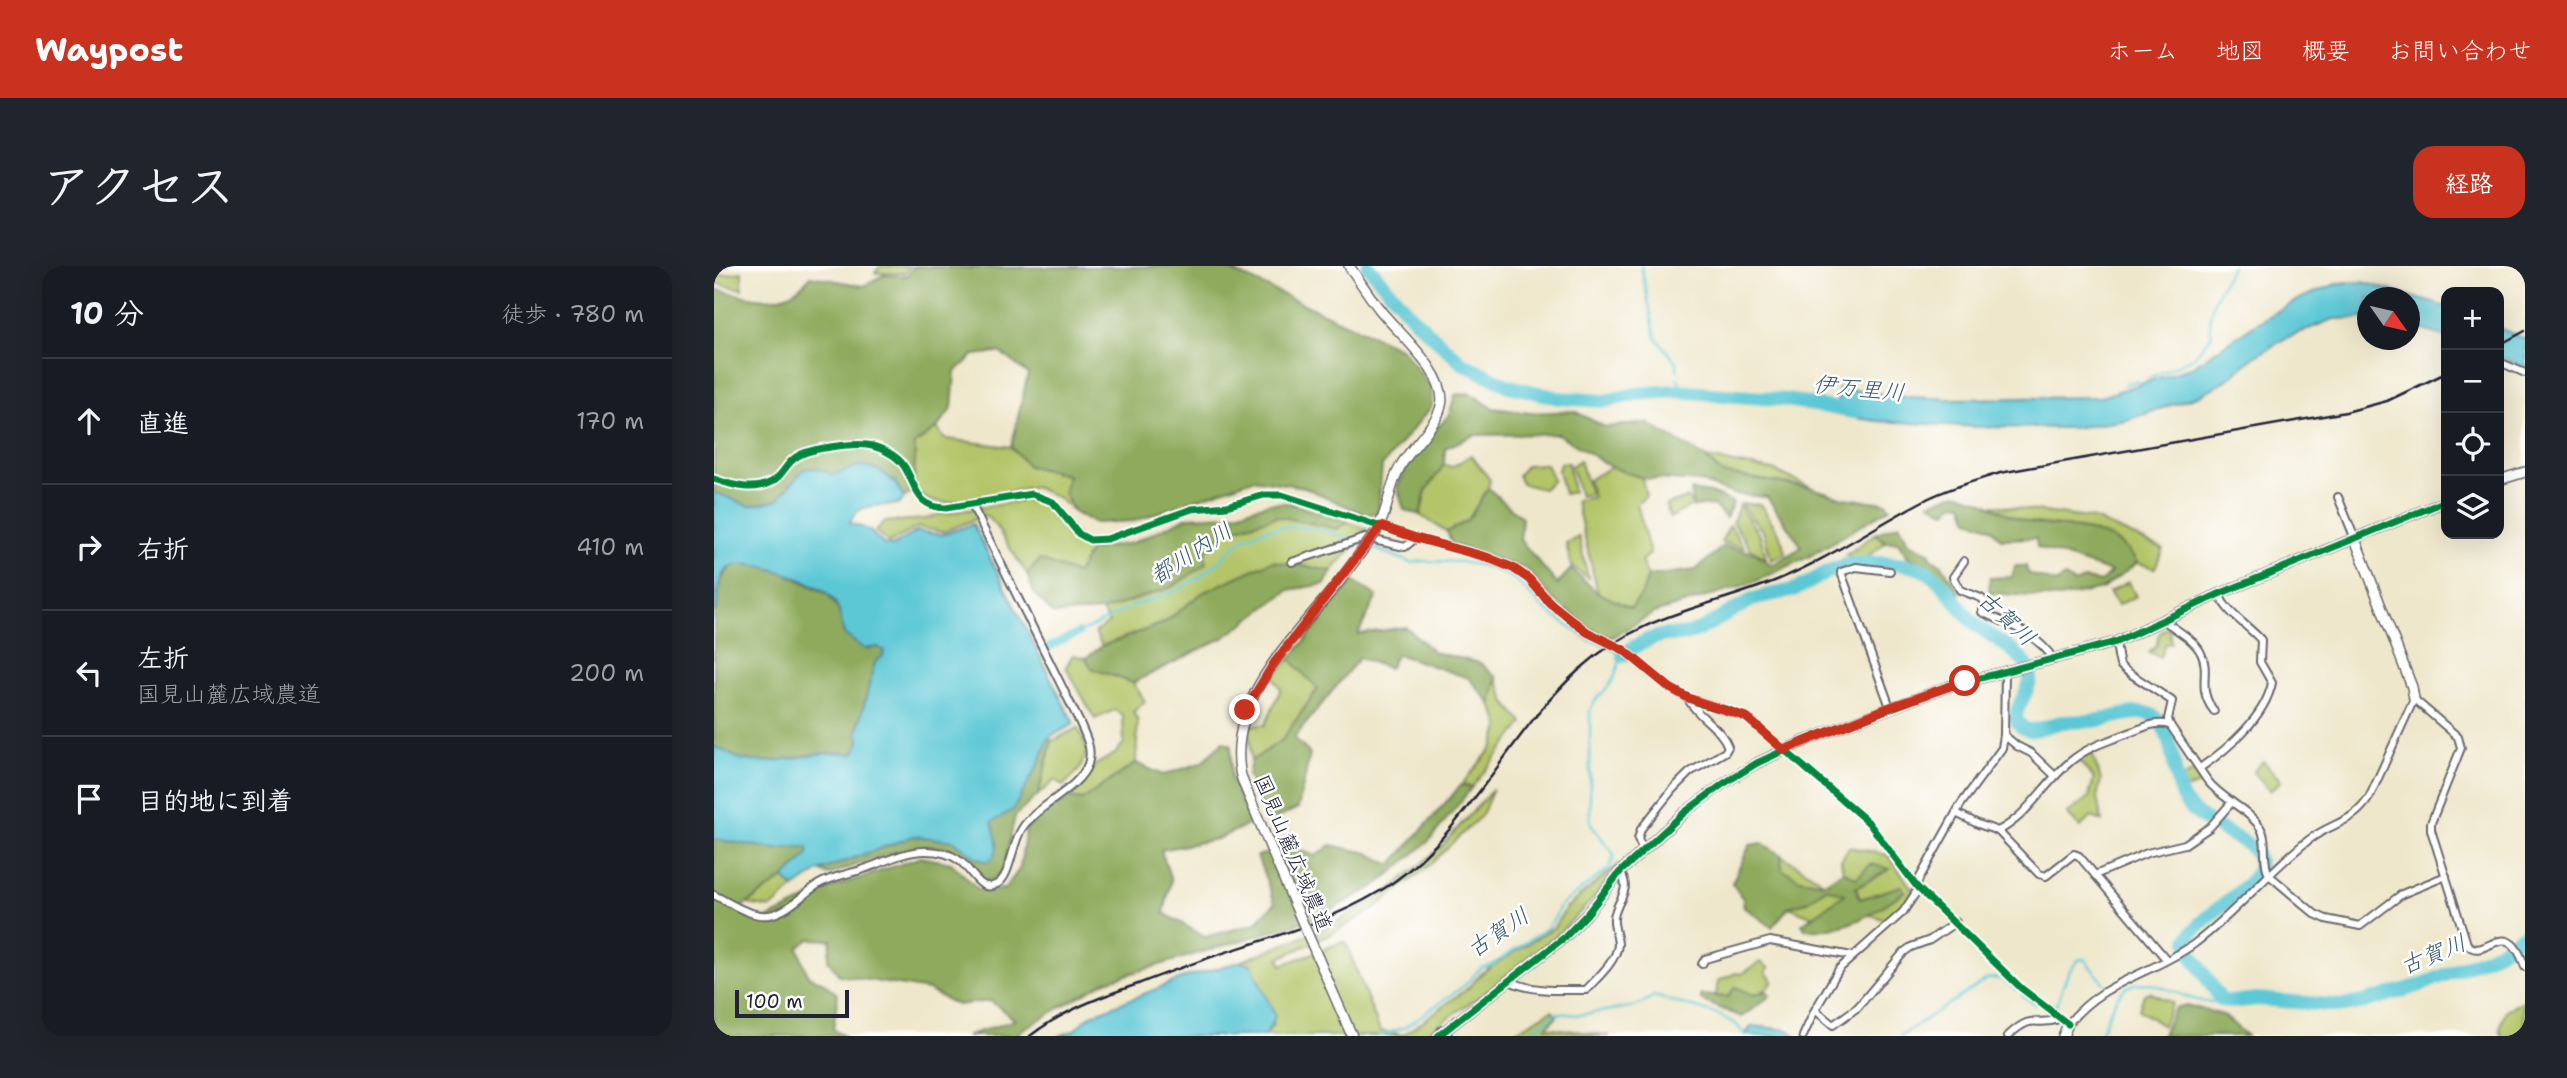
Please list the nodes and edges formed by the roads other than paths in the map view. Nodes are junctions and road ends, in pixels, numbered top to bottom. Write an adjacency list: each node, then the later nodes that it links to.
1 (1349, 266): 10 (street, 国見山麓広域農道)
2 (2504, 364): 3 (street)
3 (2525, 373)
4 (2525, 472): 5 (street)
5 (2504, 478)
6 (714, 479): 8 (street)
7 (2338, 497): 12 (street)
8 (971, 503): 10 (street); 39 (street)
9 (2441, 503): 12 (street)
10 (1379, 529): 11 (street); 49 (street, 国見山麓広域農道, bridge)
11 (1416, 538): 14 (street); 21 (street)
12 (2354, 539): 16 (street); 22 (street)
13 (1964, 561): 19 (street)
14 (1292, 562)
15 (1891, 571): 23 (street)
16 (2219, 594): 17 (street); 28 (street)
17 (2163, 620): 18 (street); 24 (street)
18 (2116, 642): 19 (street); 25 (street)
19 (2054, 660): 20 (street)
20 (2009, 670): 23 (street); 26 (street)
21 (1688, 698): 27 (street); 33 (street)
22 (2414, 699): 36 (street); 37 (street)
23 (1890, 707): 27 (street)
24 (2214, 711)
25 (2163, 724): 28 (street); 29 (street)
26 (2004, 735): 29 (street); 31 (street)
27 (1784, 750): 33 (street); 38 (street)
28 (2200, 768): 30 (street)
29 (2055, 776): 32 (street)
30 (2232, 802): 35 (street); 36 (street)
31 (1956, 813): 32 (street); 38 (street)
32 (1998, 831): 35 (street)
33 (1643, 850): 34 (street)
34 (1620, 872): 45 (street); 45 (street)
35 (2095, 875): 42 (street)
36 (2269, 875): 37 (street); 42 (street)
37 (2446, 876): 44 (street)
38 (1917, 887): 40 (street); 41 (street)
39 (714, 895)
40 (1956, 922): 46 (street); 47 (street)
41 (1852, 956): 43 (street); 46 (street)
42 (2166, 959): 47 (street)
43 (1702, 964)
44 (2525, 967)
45 (1510, 981): 48 (street)
46 (1815, 1010): 50 (street)
47 (2064, 1022): 51 (street); 52 (street)
48 (1442, 1035)
49 (1352, 1036)
50 (1803, 1036)
51 (2008, 1036)
52 (2063, 1036)

